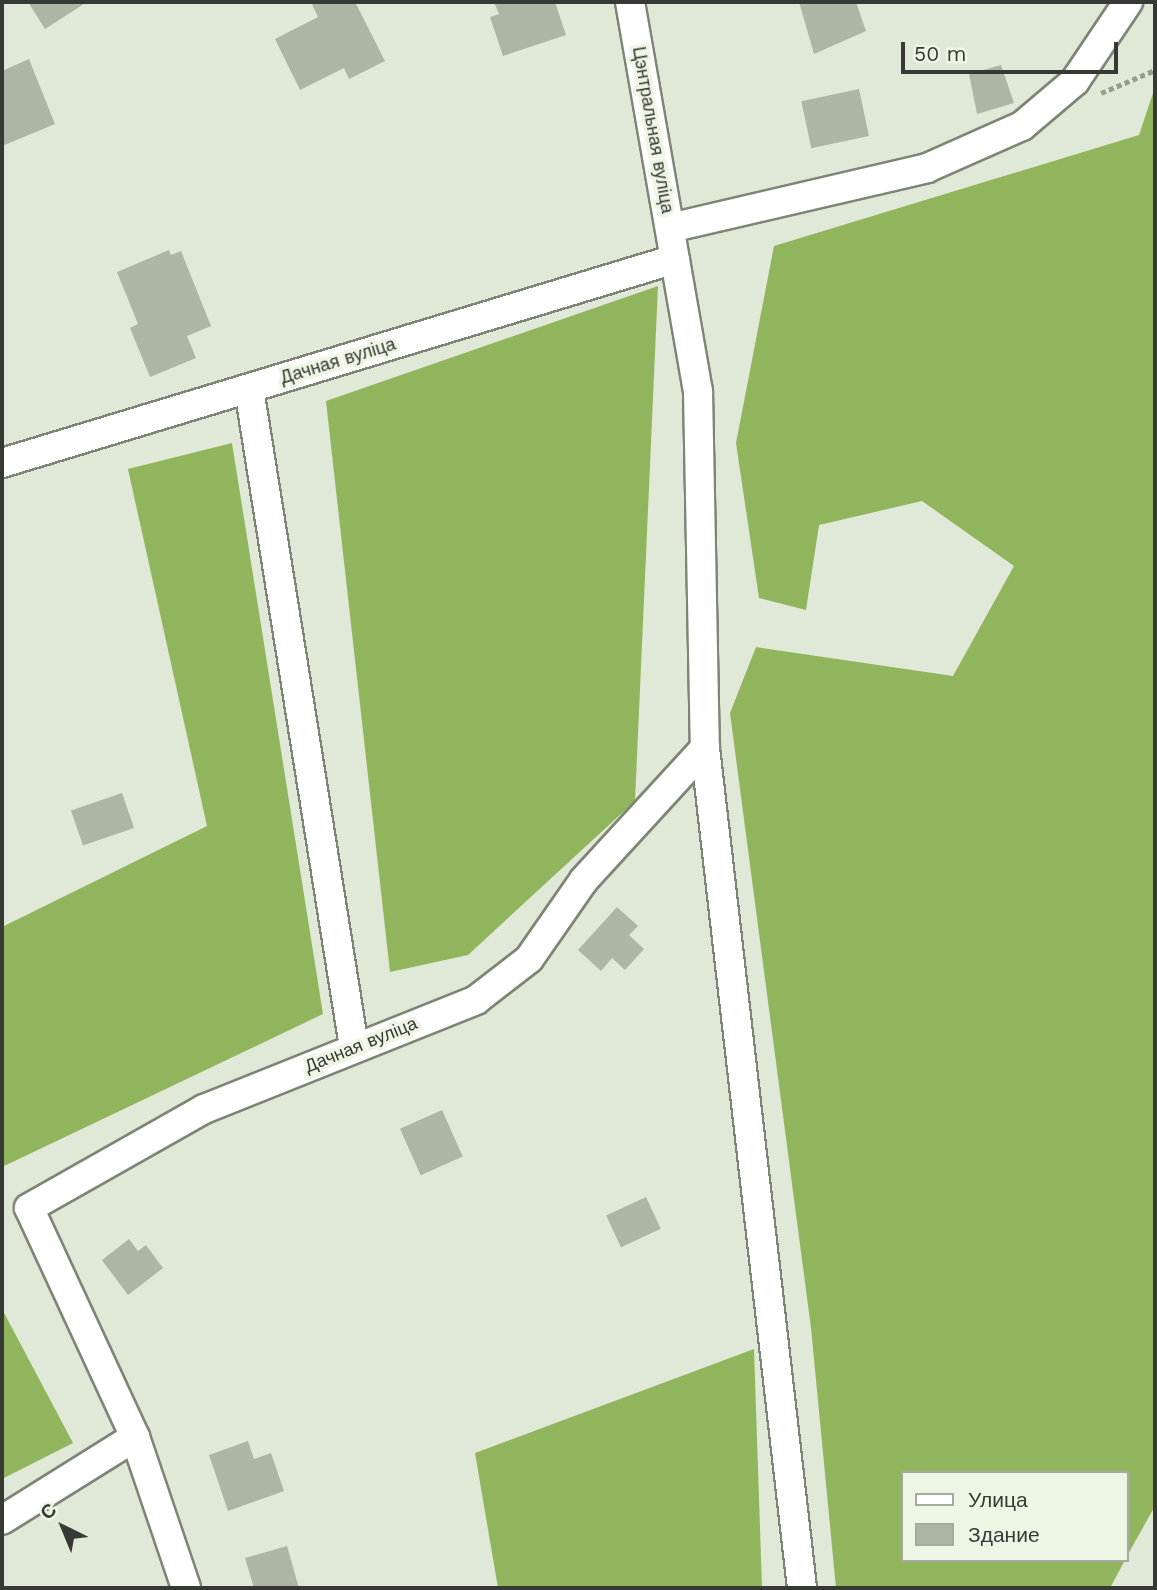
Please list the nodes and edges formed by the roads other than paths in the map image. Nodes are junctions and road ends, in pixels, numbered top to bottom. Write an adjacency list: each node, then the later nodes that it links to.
1 (630, 2): 3 (street, Цэнтральная вуліца)
2 (1128, 2): 3 (street)
3 (670, 228): 4 (street, Цэнтральная вуліца)
4 (675, 259): 5 (street, Дачная вуліца); 7 (street, Цэнтральная вуліца)
5 (248, 389): 6 (street, Дачная вуліца); 8 (street)
6 (2, 463)
7 (705, 748): 8 (street, Дачная вуліца); 12 (street, Цэнтральная вуліца)
8 (354, 1047): 9 (street, Дачная вуліца)
9 (135, 1437): 10 (street); 11 (street)
10 (2, 1520)
11 (186, 1588)
12 (802, 1588)

